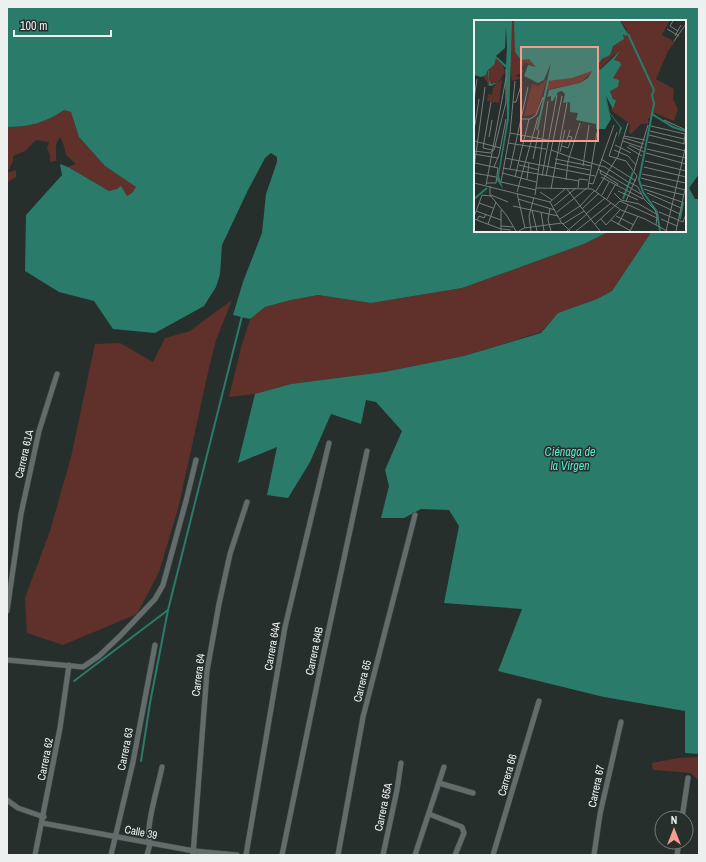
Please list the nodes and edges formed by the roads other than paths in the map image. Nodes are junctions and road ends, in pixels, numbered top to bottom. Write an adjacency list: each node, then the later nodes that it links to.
1 (57, 374): 7 (street, Carrera 61A)
2 (329, 442): 31 (street, Carrera 64A)
3 (367, 451): 32 (street, Carrera 64B)
4 (196, 460): 10 (street)
5 (247, 502): 26 (street, Carrera 64)
6 (415, 515): 33 (street, Carrera 65)
7 (7, 611)
8 (155, 645): 24 (street, Carrera 63)
9 (7, 660): 10 (street)
10 (69, 665): 22 (street, Carrera 62)
11 (539, 701): 37 (street, Carrera 66)
12 (621, 722): 38 (street, Carrera 67)
13 (401, 763): 34 (street, Carrera 65A)
14 (162, 767): 25 (street)
15 (444, 767): 17 (street)
16 (688, 778): 20 (street)
17 (439, 783): 18 (street); 21 (street)
18 (473, 793)
19 (7, 800): 22 (street)
20 (683, 810)
21 (429, 814): 35 (street); 36 (street)
22 (44, 816): 23 (street, Carrera 62)
23 (42, 823): 24 (street, Calle 39); 27 (street, Carrera 62)
24 (116, 837): 25 (street, Calle 39); 28 (street, Carrera 63)
25 (150, 844): 26 (street, Calle 39); 29 (street)
26 (194, 853): 30 (street, Calle 39)
27 (35, 855)
28 (111, 855)
29 (147, 855)
30 (237, 855)
31 (246, 855)
32 (282, 855)
33 (338, 855)
34 (383, 855)
35 (415, 855)
36 (455, 855)
37 (494, 855)
38 (594, 855)

